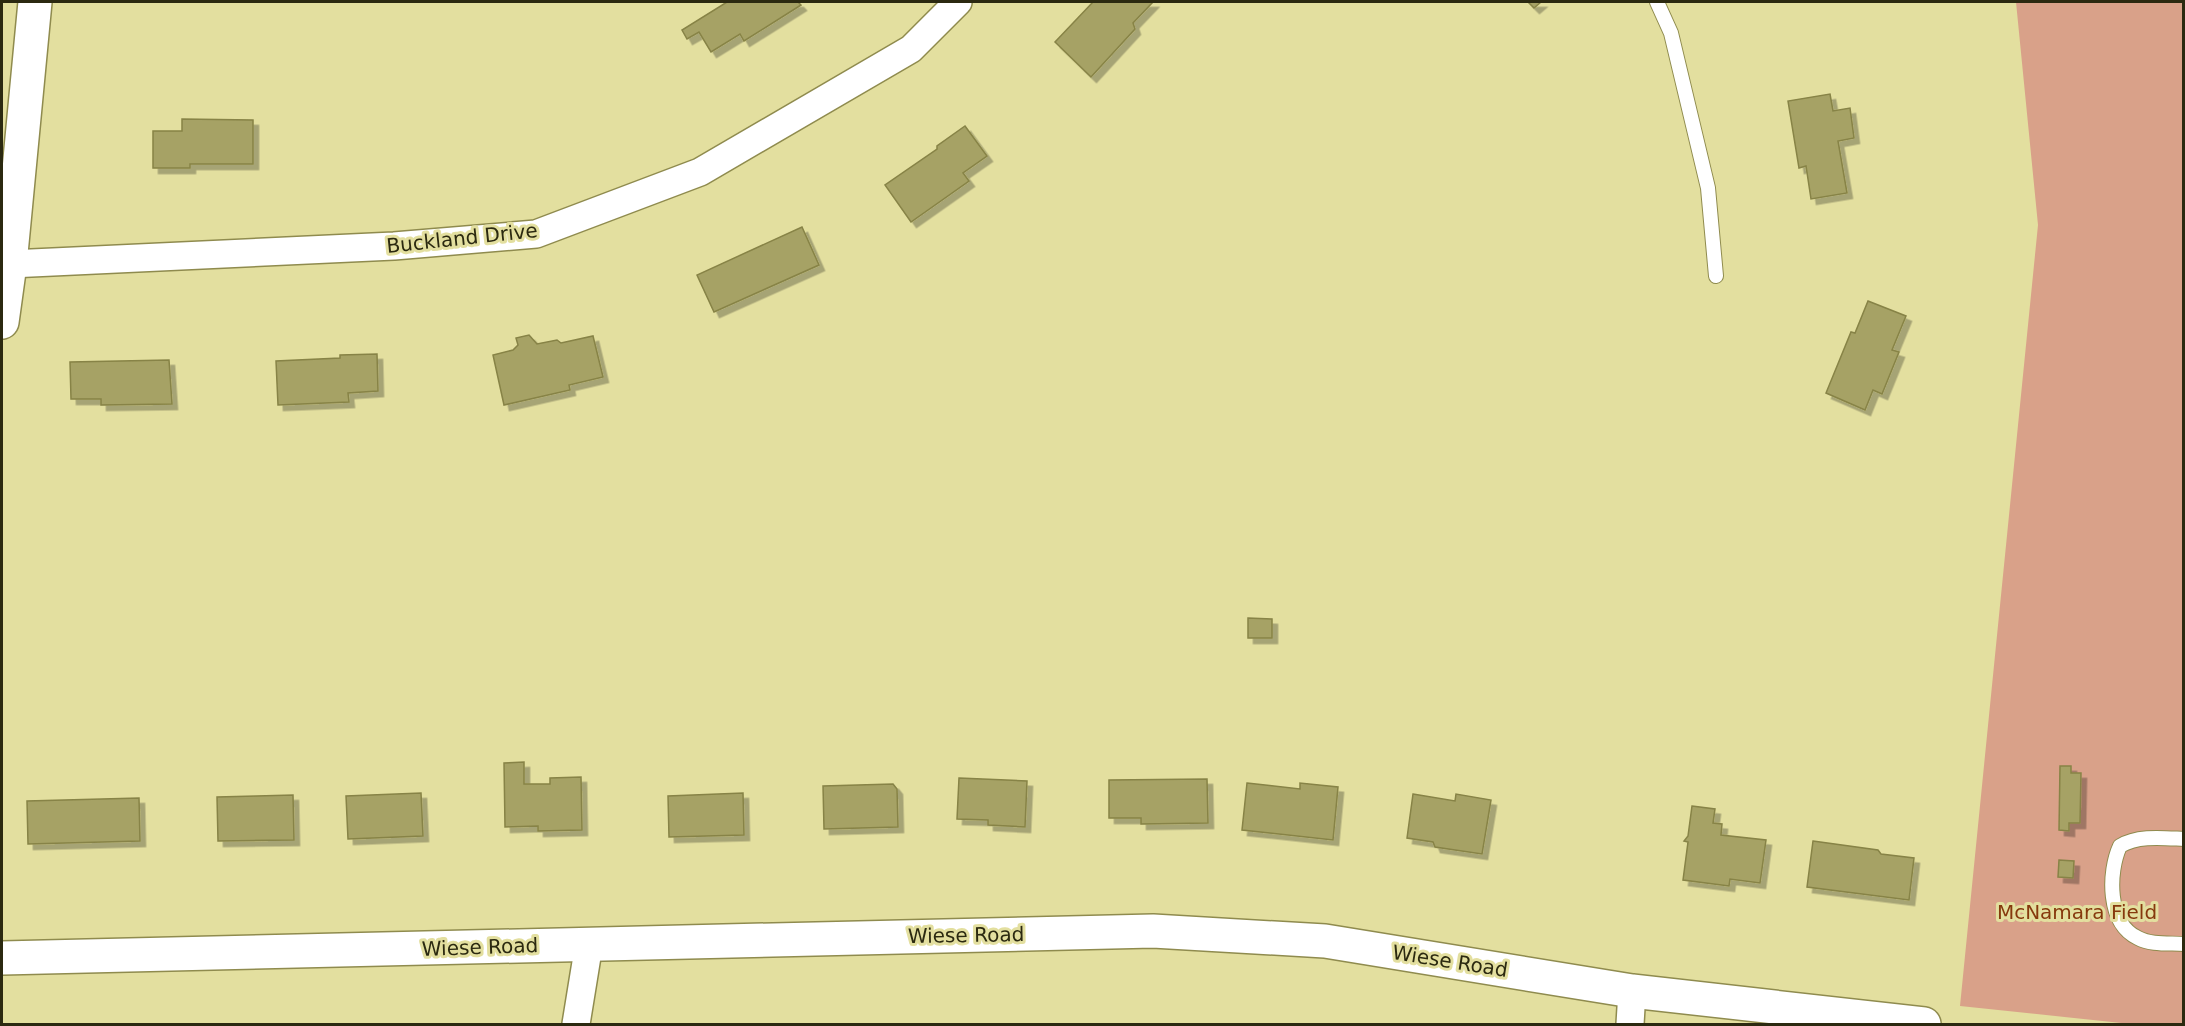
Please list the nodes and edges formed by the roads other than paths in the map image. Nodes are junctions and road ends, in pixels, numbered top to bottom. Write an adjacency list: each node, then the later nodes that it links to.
1 (34, 2): 4 (street)
2 (958, 2): 4 (street, Buckland Drive)
3 (1657, 2): 5 (lane)
4 (10, 264): 6 (street)
5 (1716, 276)
6 (2, 322)
7 (2184, 839): 9 (lane)
8 (589, 944): 10 (street, Wiese Road); 11 (street, Wiese Road); 12 (street)
9 (2184, 944)
10 (2, 958)
11 (1632, 991): 13 (street); 14 (street, Wiese Road)
12 (576, 1024)
13 (1630, 1024)
14 (1924, 1024)

